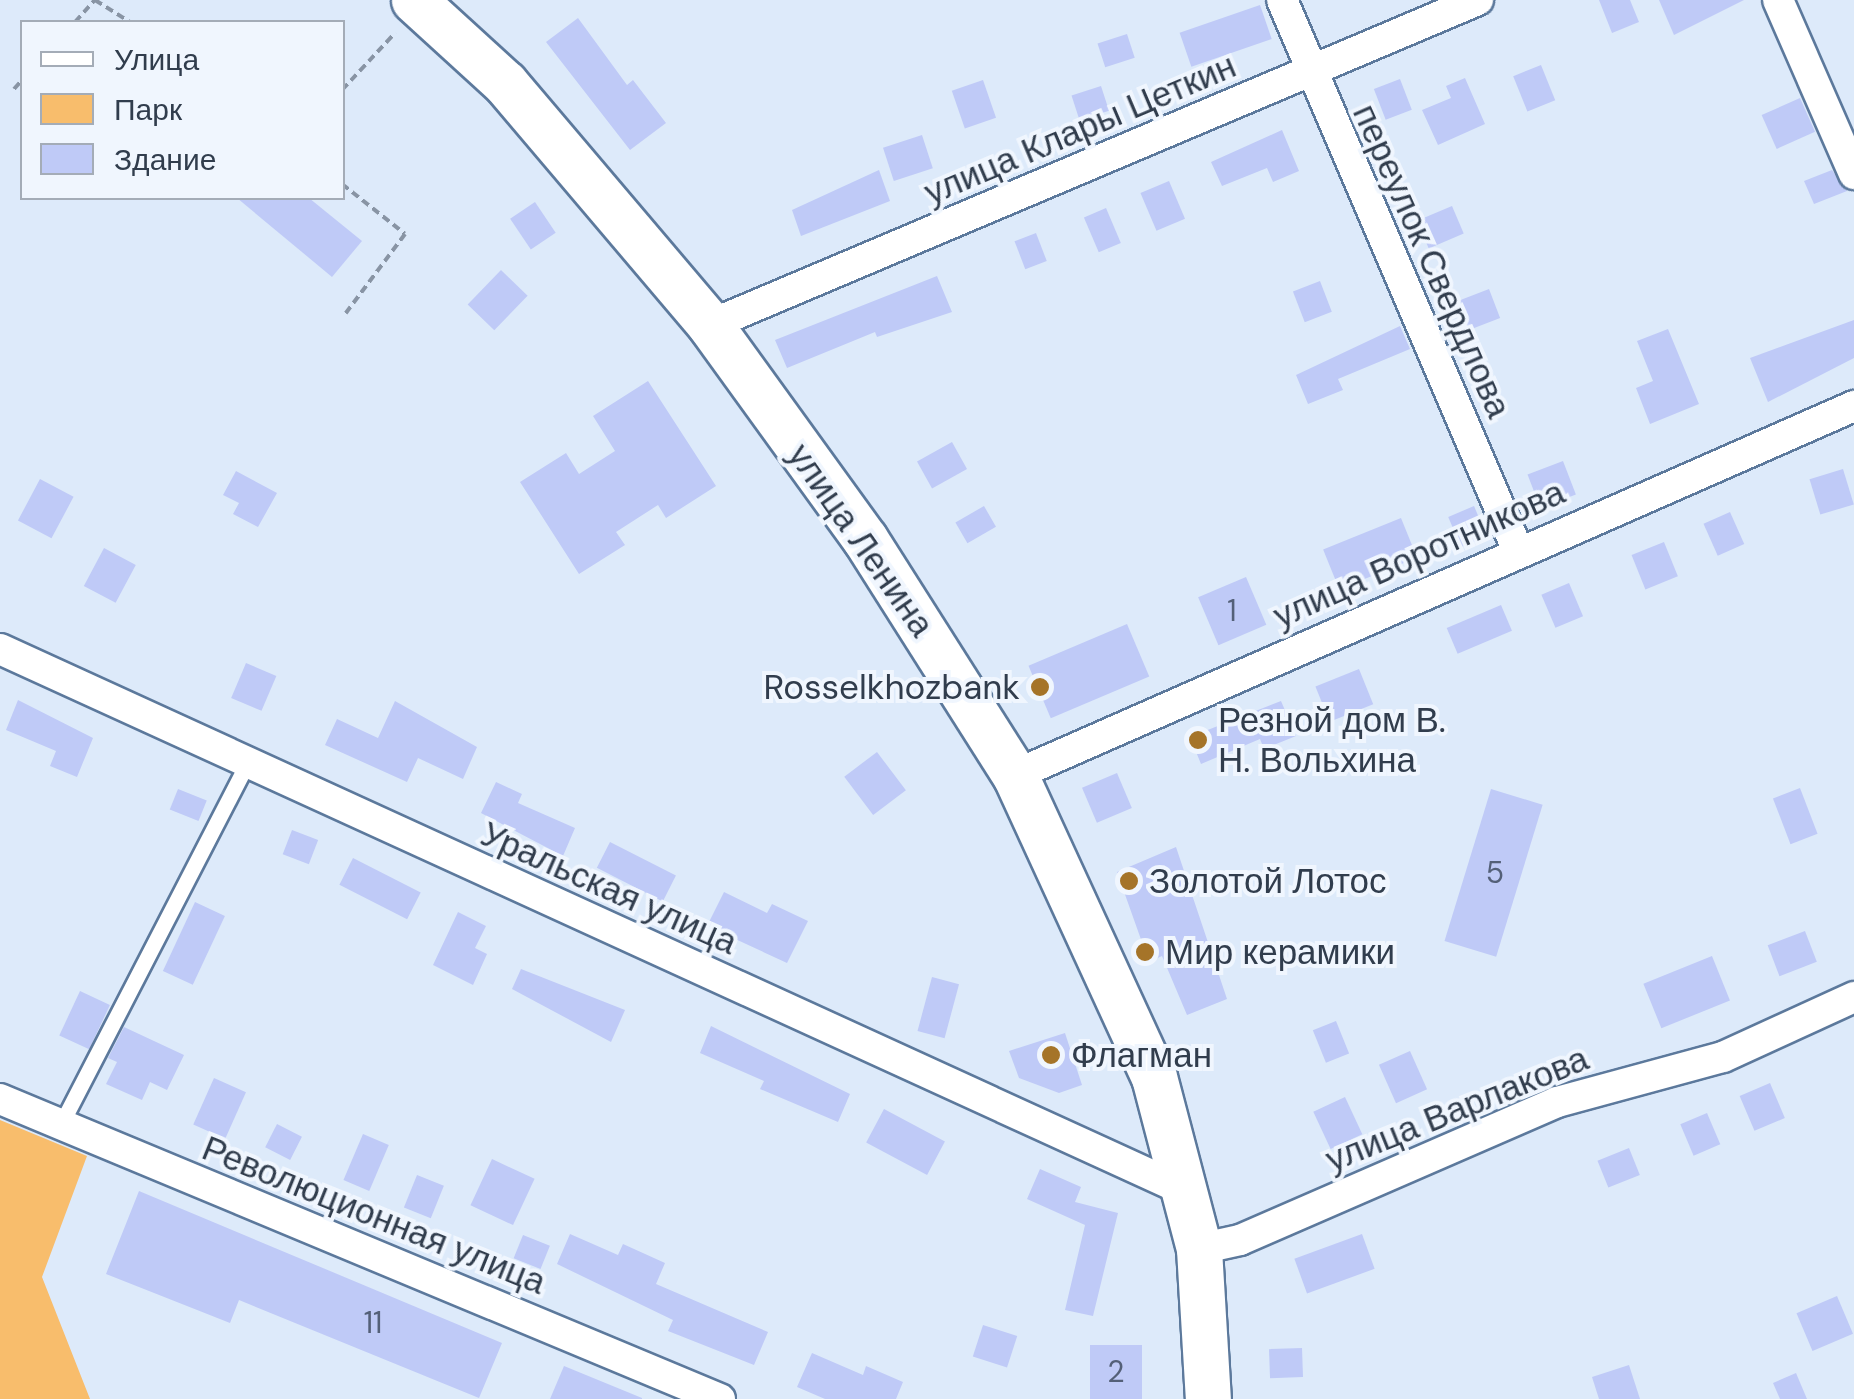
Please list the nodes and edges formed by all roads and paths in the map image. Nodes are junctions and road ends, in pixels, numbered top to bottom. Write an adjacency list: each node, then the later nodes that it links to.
1 (1282, 0): 7 (street, переулок Свердлова)
2 (1478, 0): 7 (street, улица Клары Цеткин)
3 (1778, 0): 11 (street)
4 (405, 17): 9 (path); 14 (main road, улица Ленина)
5 (77, 20): 6 (path)
6 (127, 20)
7 (1308, 72): 14 (street, улица Клары Цеткин); 16 (street, переулок Свердлова)
8 (20, 82): 10 (path)
9 (345, 87)
10 (14, 89)
11 (1854, 174)
12 (345, 186): 13 (path)
13 (346, 313)
14 (710, 325): 19 (main road, улица Ленина)
15 (1854, 406): 16 (street, улица Воротникова)
16 (1518, 551): 19 (street, улица Воротникова)
17 (0, 649): 18 (street, Уральская улица)
18 (246, 766): 22 (lane); 23 (street, Уральская улица)
19 (1016, 775): 23 (main road, улица Ленина)
20 (1854, 997): 24 (street, улица Варлакова)
21 (0, 1100): 22 (street, Революционная улица)
22 (60, 1126): 25 (street, Революционная улица)
23 (1188, 1192): 24 (main road, улица Ленина)
24 (1200, 1249): 26 (main road, улица Ленина)
25 (720, 1399)
26 (1208, 1399)

